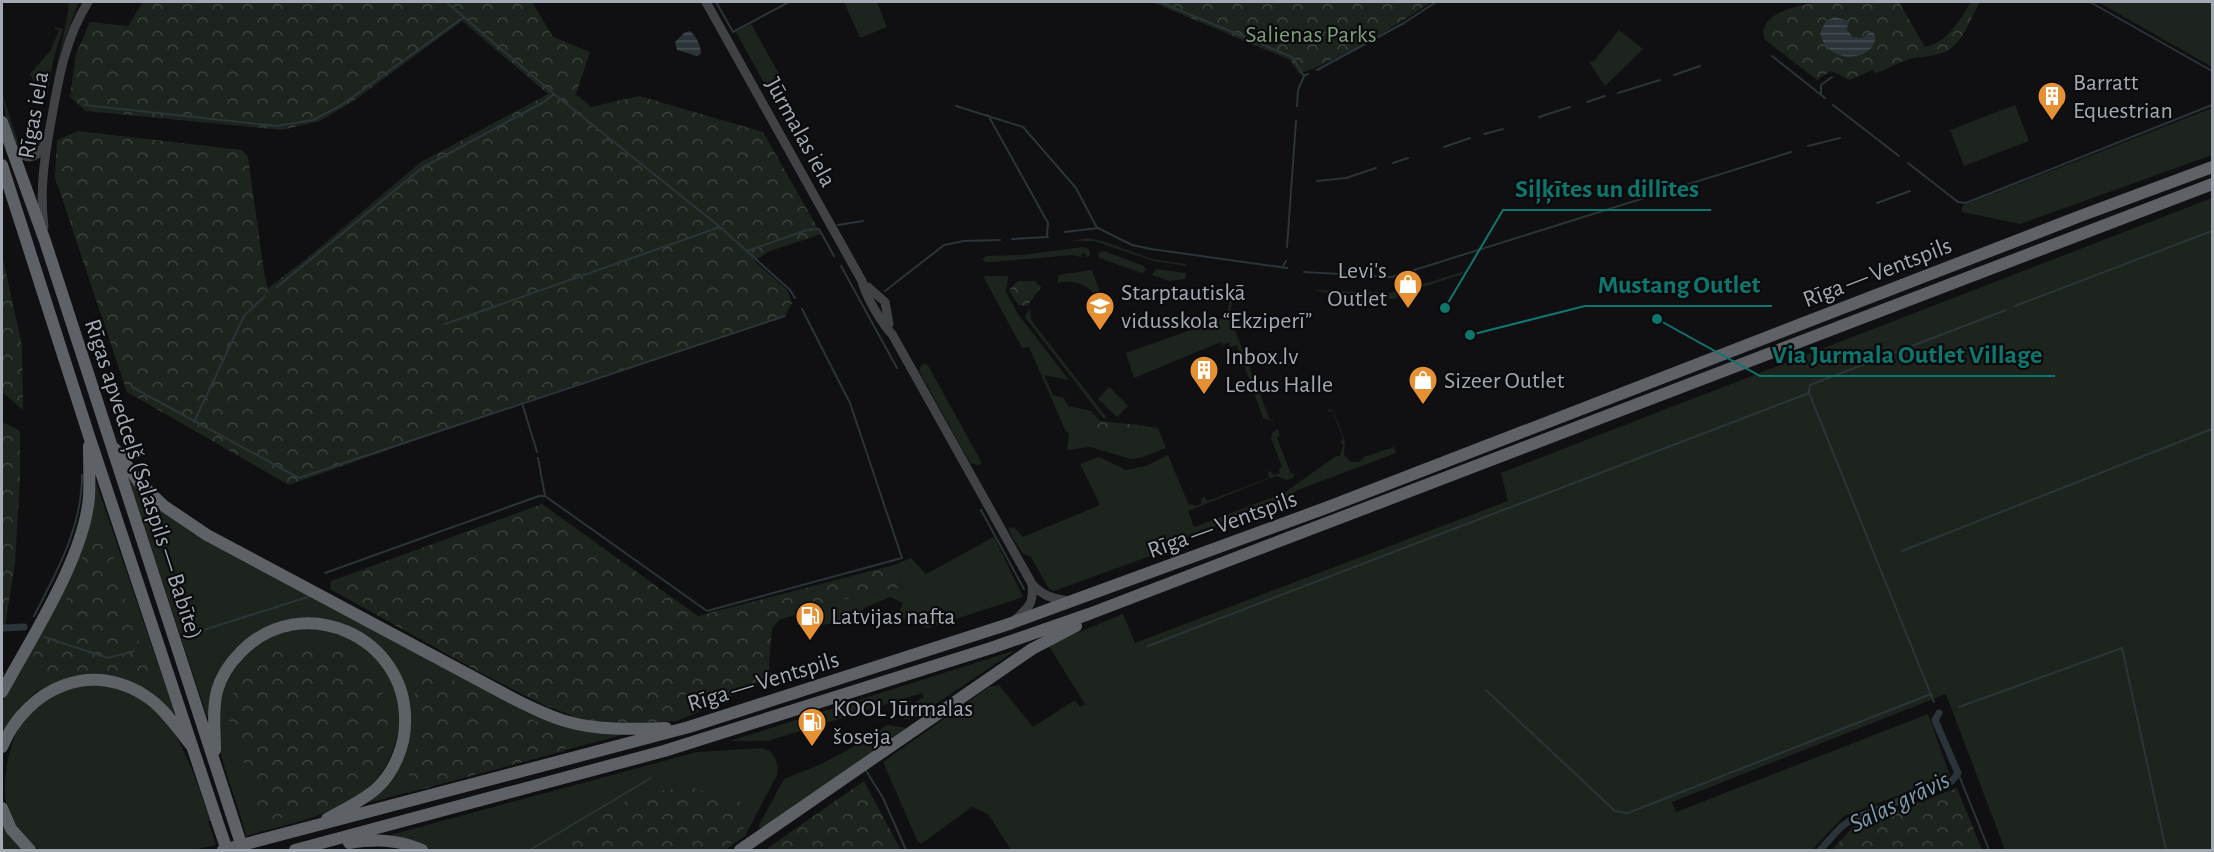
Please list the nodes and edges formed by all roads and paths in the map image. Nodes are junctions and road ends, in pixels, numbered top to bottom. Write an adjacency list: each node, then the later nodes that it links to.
1 (88, 2): 4 (main road, Rīgas iela)
2 (706, 2): 13 (main road, Jūrmalas iela)
3 (2, 122): 5 (highway, Rīgas apvedceļš (Salaspils — Babīte))
4 (48, 139): 5 (main road); 9 (main road, Rīgas iela)
5 (12, 148): 9 (highway, Rīgas apvedceļš (Salaspils — Babīte))
6 (2, 165): 10 (highway, Rīgas apvedceļš (Salaspils — Babīte))
7 (2212, 167): 14 (highway, Rīga — Ventspils)
8 (2212, 184): 12 (highway, Rīga — Ventspils)
9 (45, 241): 11 (highway, Rīgas apvedceļš (Salaspils — Babīte))
10 (89, 436): 16 (highway); 19 (highway, Rīgas apvedceļš (Salaspils — Babīte))
11 (109, 441): 17 (highway); 20 (highway, Rīgas apvedceļš (Salaspils — Babīte))
12 (1241, 556): 26 (highway, Rīga — Ventspils); 28 (highway)
13 (1032, 584): 14 (main road); 15 (main road)
14 (1073, 601): 15 (highway, Rīga — Ventspils)
15 (1009, 624): 17 (highway, Rīga — Ventspils)
16 (2, 692)
17 (689, 727): 22 (highway, Rīga — Ventspils)
18 (2, 747): 19 (highway)
19 (195, 751): 24 (highway, Rīgas apvedceļš (Salaspils — Babīte), bridge)
20 (216, 766): 22 (highway); 25 (highway, Rīgas apvedceļš (Salaspils — Babīte), bridge)
21 (2, 808): 23 (highway)
22 (309, 828): 24 (highway, Rīga — Ventspils)
23 (30, 850)
24 (225, 850)
25 (243, 850)
26 (298, 850): 27 (highway)
27 (422, 850)
28 (740, 850)

